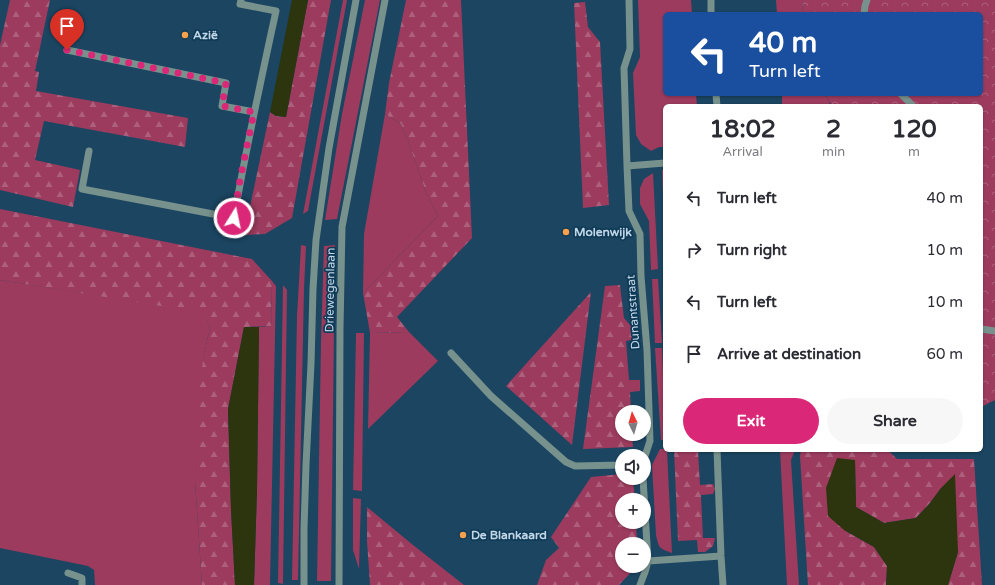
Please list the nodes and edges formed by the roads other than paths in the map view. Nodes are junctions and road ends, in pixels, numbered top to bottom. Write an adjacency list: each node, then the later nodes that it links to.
1 (241, 0): 12 (street)
2 (356, 0): 29 (street, Driewegenlaan)
3 (386, 0): 30 (street, Driewegenlaan)
4 (630, 0): 15 (street, Dunantstraat)
5 (711, 0): 7 (street)
6 (867, 0): 8 (street)
7 (711, 12)
8 (864, 12)
9 (67, 50): 12 (street)
10 (903, 96): 11 (street)
11 (911, 104)
12 (254, 112): 13 (street)
13 (89, 150)
14 (663, 163): 15 (street)
15 (626, 166): 19 (street, Dunantstraat)
16 (983, 329): 17 (street)
17 (995, 331)
18 (451, 353): 21 (street)
19 (647, 449)
20 (717, 452): 24 (street)
21 (615, 465)
22 (643, 485): 23 (street)
23 (647, 537)
24 (721, 556): 25 (street); 32 (street)
25 (651, 561)
26 (68, 573): 28 (street)
27 (645, 573): 31 (street)
28 (82, 585)
29 (304, 585)
30 (339, 585)
31 (640, 585)
32 (723, 585)

